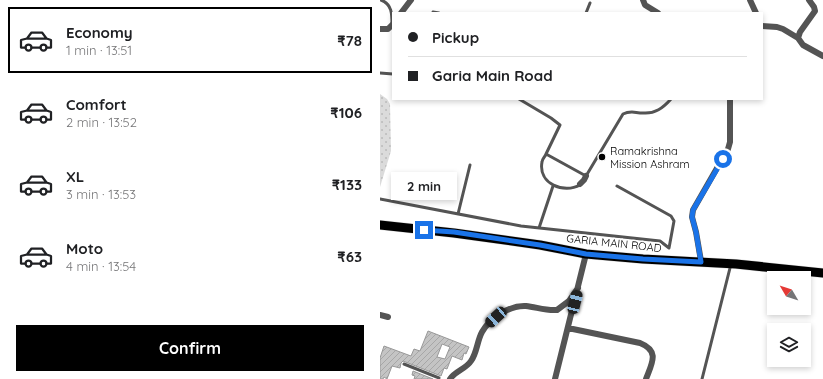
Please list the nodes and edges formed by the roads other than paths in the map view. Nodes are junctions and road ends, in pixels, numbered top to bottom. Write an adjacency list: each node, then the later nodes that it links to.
1 (381, 0): 11 (lane)
2 (411, 0): 7 (street)
3 (643, 0): 9 (street)
4 (750, 0): 10 (street)
5 (809, 0): 15 (street)
6 (590, 3): 8 (lane)
7 (402, 12)
8 (586, 12)
9 (656, 12)
10 (756, 12)
11 (392, 13)
12 (392, 25): 14 (street)
13 (763, 26): 15 (street)
14 (380, 29)
15 (798, 38): 16 (street)
16 (823, 56)
17 (380, 73): 18 (lane)
18 (392, 74)
19 (521, 100): 22 (lane)
20 (670, 100): 24 (lane)
21 (730, 100): 33 (street)
22 (546, 154): 24 (lane); 26 (lane)
23 (470, 165): 29 (lane)
24 (586, 176): 25 (street)
25 (580, 184): 26 (lane)
26 (553, 186): 31 (lane)
27 (617, 186): 31 (lane)
28 (380, 199): 29 (lane)
29 (458, 214): 31 (lane)
30 (380, 225): 32 (main road, GARIA MAIN ROAD)
31 (539, 228)
32 (586, 254): 33 (main road, GARIA MAIN ROAD); 36 (street)
33 (701, 262): 34 (main road, GARIA MAIN ROAD)
34 (731, 263): 35 (main road, GARIA MAIN ROAD); 45 (lane)
35 (823, 274)
36 (578, 288): 39 (street); 42 (street)
37 (380, 315): 38 (street)
38 (388, 317)
39 (568, 328): 43 (street); 44 (street)
40 (404, 364): 41 (lane)
41 (440, 379)
42 (450, 379)
43 (555, 379)
44 (646, 379)
45 (702, 379)

